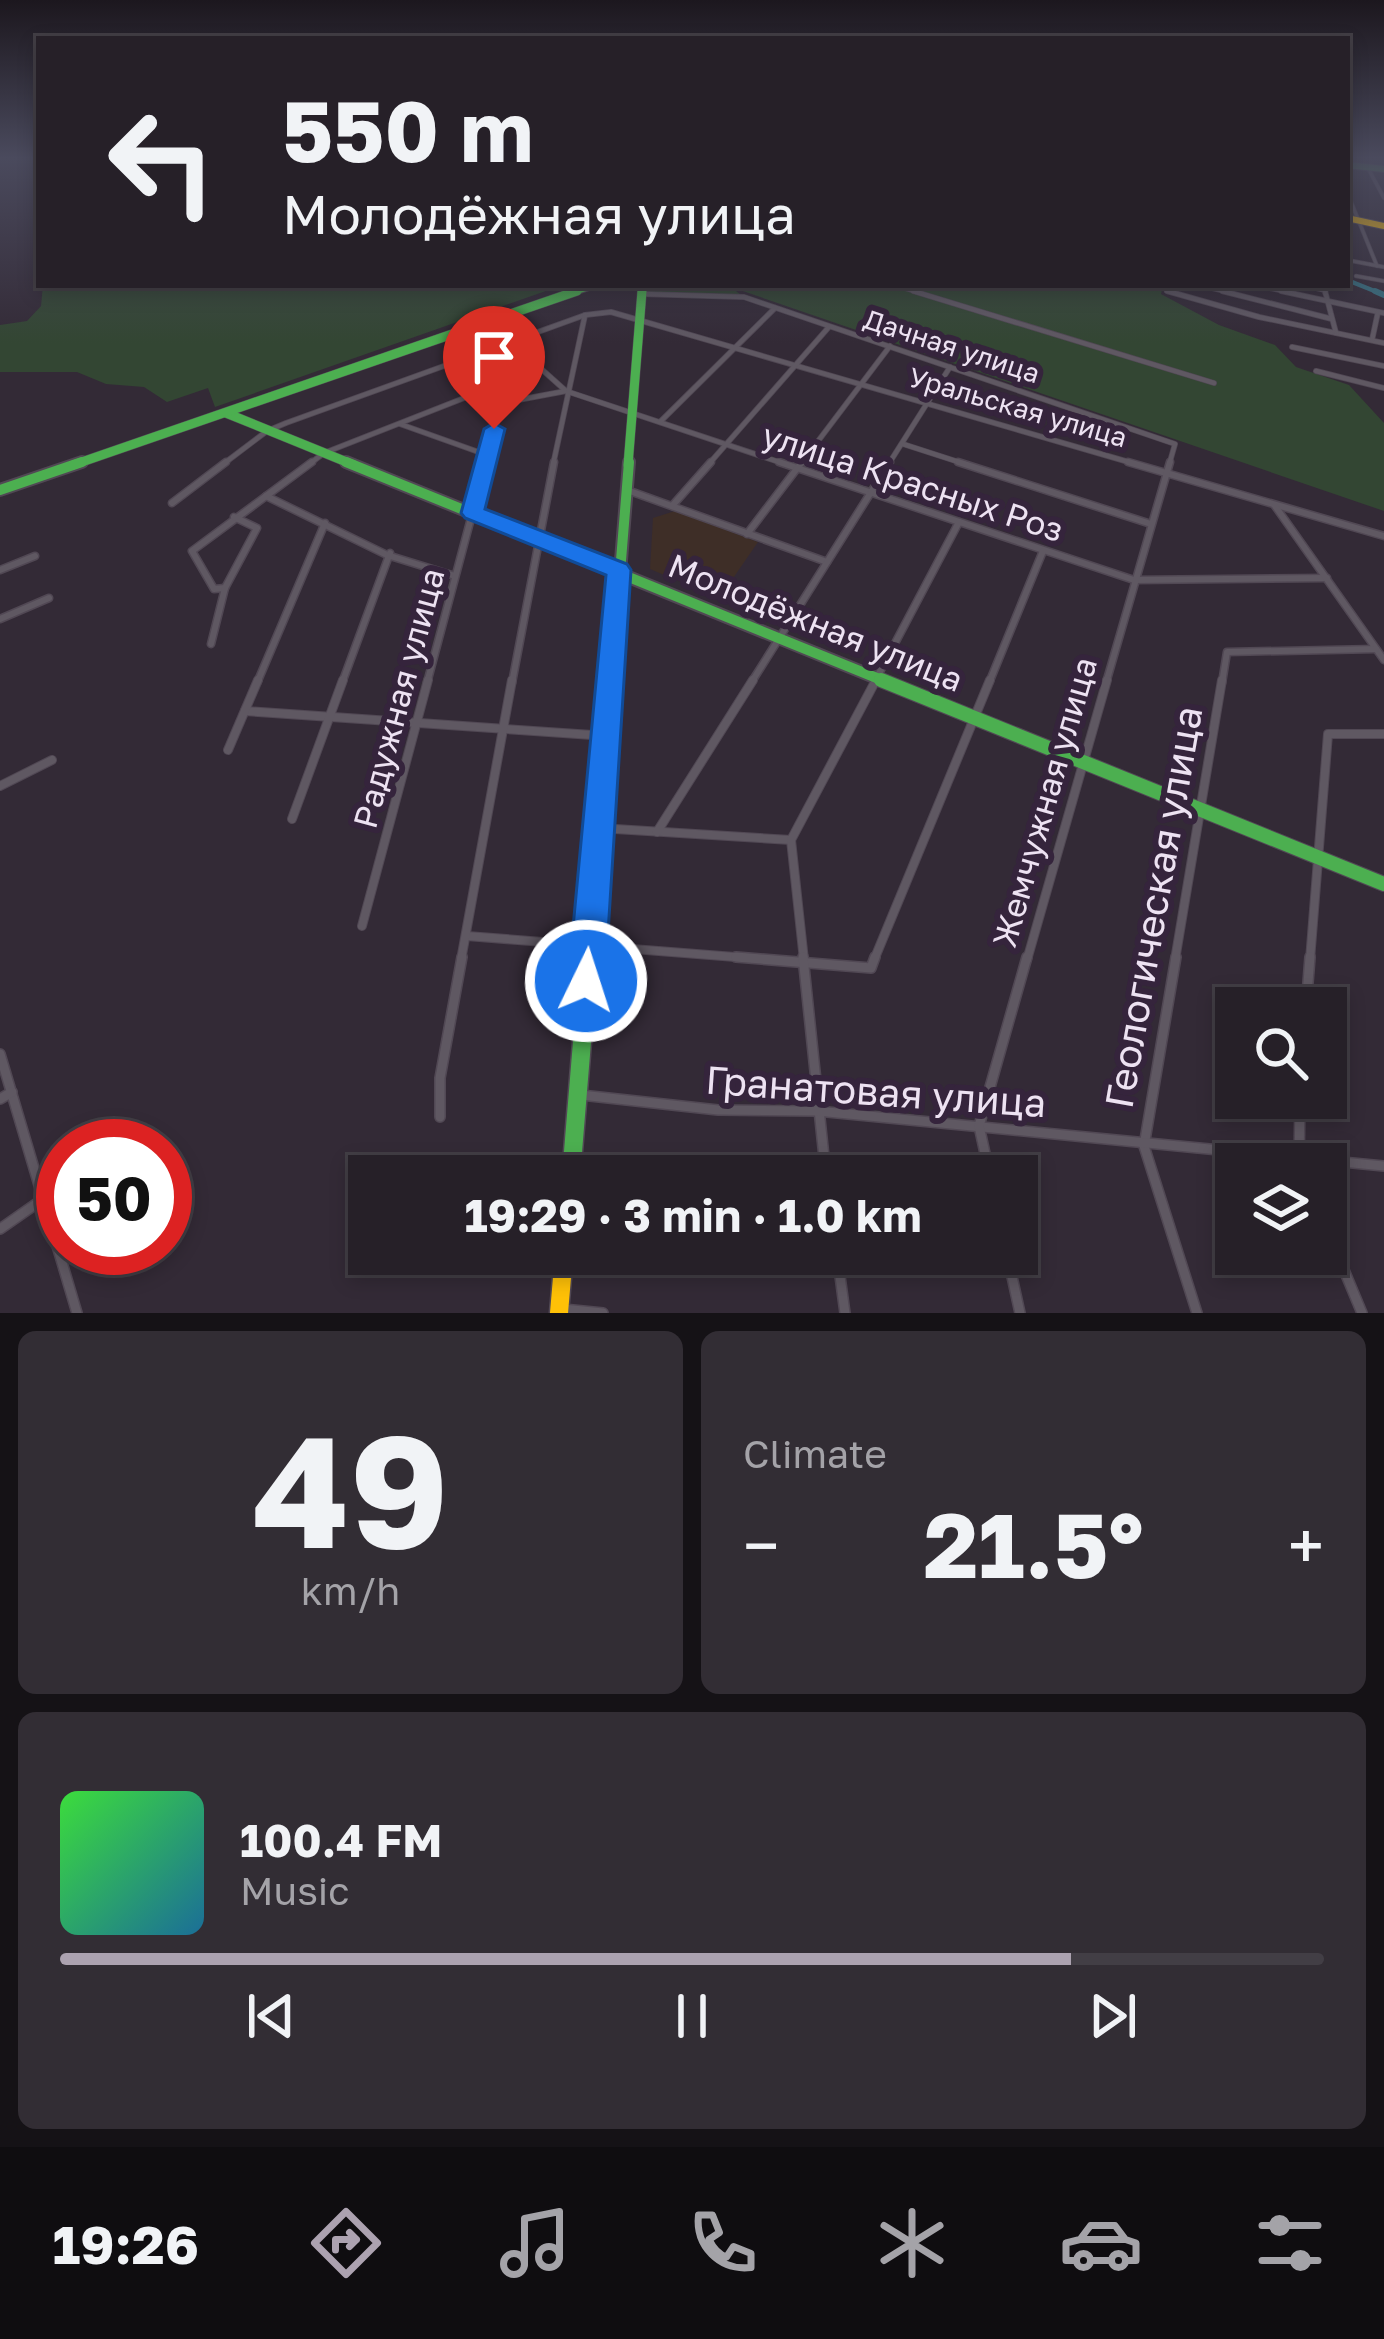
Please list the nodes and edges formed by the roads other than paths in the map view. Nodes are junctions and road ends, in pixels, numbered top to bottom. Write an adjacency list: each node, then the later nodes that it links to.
1 (1354, 220): 3 (street)
2 (1350, 261): 3 (street)
3 (1381, 267)
4 (1356, 276): 5 (street)
5 (1384, 281)
6 (586, 288): 40 (main road)
7 (903, 288): 33 (street)
8 (1209, 288): 17 (street)
9 (1266, 288): 13 (street)
10 (1324, 288): 13 (street)
11 (643, 289): 14 (street, Дачная улица); 18 (main road)
12 (1166, 291): 20 (street)
13 (1331, 302): 15 (street); 17 (street)
14 (775, 308): 19 (street, Дачная улица); 25 (street)
15 (1381, 313): 21 (street)
16 (584, 315): 18 (street, Уральская улица); 22 (street); 36 (street)
17 (1332, 319): 20 (street)
18 (639, 320): 25 (street, Уральская улица); 39 (main road)
19 (828, 328): 24 (street, Дачная улица); 28 (street)
20 (1336, 333): 21 (street)
21 (1372, 340): 23 (street)
22 (509, 341): 27 (street); 36 (street, улица Красных Роз)
23 (1384, 343)
24 (890, 345): 30 (street, Дачная улица); 32 (street)
25 (734, 346): 28 (street, Уральская улица); 41 (street)
26 (1292, 346): 29 (street)
27 (459, 359): 34 (street); 43 (street)
28 (795, 364): 32 (street, Уральская улица); 46 (street)
29 (1384, 367)
30 (950, 368): 38 (street); 45 (street, Дачная улица)
31 (1316, 371): 35 (street)
32 (859, 383): 38 (street, Уральская улица); 49 (street)
33 (1214, 383)
34 (487, 388): 37 (street); 42 (street)
35 (1384, 388)
36 (566, 391): 37 (street); 39 (street, улица Красных Роз); 65 (street)
37 (502, 403): 48 (street, Радужная улица)
38 (927, 403): 44 (street); 50 (street, Уральская улица)
39 (631, 411): 41 (street, улица Красных Роз); 51 (main road)
40 (226, 413): 43 (main road, Молодёжная улица); 52 (main road)
41 (660, 422): 46 (street, улица Красных Роз)
42 (398, 423): 47 (street); 48 (street)
43 (267, 431): 47 (main road, Молодёжная улица); 55 (street)
44 (902, 444): 53 (street); 62 (street)
45 (1174, 444): 50 (street, Жемчужная улица)
46 (727, 445): 49 (street, улица Красных Роз); 57 (street)
47 (324, 453): 54 (street); 58 (main road, Молодёжная улица)
48 (487, 455): 58 (street, Радужная улица)
49 (797, 468): 53 (street, улица Красных Роз); 63 (street)
50 (1168, 472): 56 (street, Уральская улица); 62 (street, Жемчужная улица)
51 (626, 489): 57 (street); 71 (main road)
52 (0, 490)
53 (871, 491): 60 (street, улица Красных Роз); 69 (street)
54 (264, 496): 59 (street); 61 (street)
55 (172, 503)
56 (1273, 503): 64 (street, Уральская улица); 73 (street)
57 (672, 506): 63 (street)
58 (473, 513): 65 (main road, Молодёжная улица); 72 (street, Радужная улица)
59 (234, 517): 75 (street); 75 (street)
60 (958, 522): 66 (street, улица Красных Роз); 82 (street)
61 (325, 523): 67 (street); 83 (street)
62 (1151, 524): 74 (street, Жемчужная улица)
63 (747, 534): 69 (street)
64 (1384, 536)
65 (538, 538): 71 (main road, Молодёжная улица); 87 (street)
66 (1043, 551): 74 (street, улица Красных Роз); 84 (street)
67 (390, 553): 72 (street); 85 (street)
68 (35, 556): 70 (street)
69 (827, 562): 78 (street)
70 (0, 570)
71 (619, 570): 78 (main road, Молодёжная улица); 89 (main road)
72 (455, 576): 86 (street, Радужная улица)
73 (1327, 578): 74 (street, улица Красных Роз); 80 (street)
74 (1134, 580): 92 (street, Жемчужная улица)
75 (225, 588): 79 (street)
76 (49, 598): 77 (street)
77 (0, 619)
78 (779, 638): 82 (main road, Молодёжная улица); 97 (street)
79 (212, 644)
80 (1376, 650): 81 (street); 94 (street, Геологическая улица)
81 (1384, 660)
82 (874, 677): 84 (main road, Молодёжная улица); 98 (street)
83 (245, 711): 85 (street); 90 (street)
84 (973, 716): 92 (main road, Молодёжная улица); 104 (street)
85 (331, 717): 86 (street); 95 (street)
86 (417, 723): 87 (street); 101 (street, Радужная улица)
87 (506, 729): 89 (street); 102 (street)
88 (1384, 734): 99 (street)
89 (607, 736): 96 (main road)
90 (228, 749)
91 (52, 760): 93 (street)
92 (1084, 761): 94 (main road, Молодёжная улица); 112 (street, Жемчужная улица)
93 (0, 786)
94 (1199, 807): 99 (main road, Молодёжная улица); 113 (street, Геологическая улица)
95 (292, 819)
96 (599, 828): 97 (street); 103 (main road)
97 (657, 832): 98 (street)
98 (791, 839): 104 (street)
99 (1315, 855): 100 (main road, Молодёжная улица); 105 (street)
100 (1384, 884)
101 (362, 926)
102 (467, 936): 103 (street); 111 (street)
103 (589, 943): 104 (street); 108 (main road)
104 (804, 962): 110 (street)
105 (1307, 987)
106 (0, 1054): 107 (street)
107 (12, 1092): 109 (street); 120 (street)
108 (578, 1095): 110 (street, Гранатовая улица); 115 (main road)
109 (0, 1099)
110 (818, 1111): 112 (street, Гранатовая улица); 116 (street)
111 (440, 1117)
112 (980, 1126): 113 (street, Гранатовая улица); 117 (street, Жемчужная улица)
113 (1144, 1146): 114 (street, Гранатовая улица); 133 (street, Геологическая улица)
114 (1215, 1152)
115 (573, 1155)
116 (823, 1155)
117 (986, 1155)
118 (1347, 1163): 119 (street, Гранатовая улица)
119 (1384, 1166)
120 (36, 1175)
121 (36, 1204): 122 (street)
122 (0, 1229)
123 (66, 1275): 129 (street)
124 (563, 1275): 128 (main road)
125 (840, 1275): 131 (street)
126 (1011, 1275): 132 (street)
127 (1346, 1275): 134 (street)
128 (560, 1311): 130 (street)
129 (77, 1313)
130 (602, 1313)
131 (845, 1313)
132 (1019, 1313)
133 (1197, 1313)
134 (1362, 1313)

